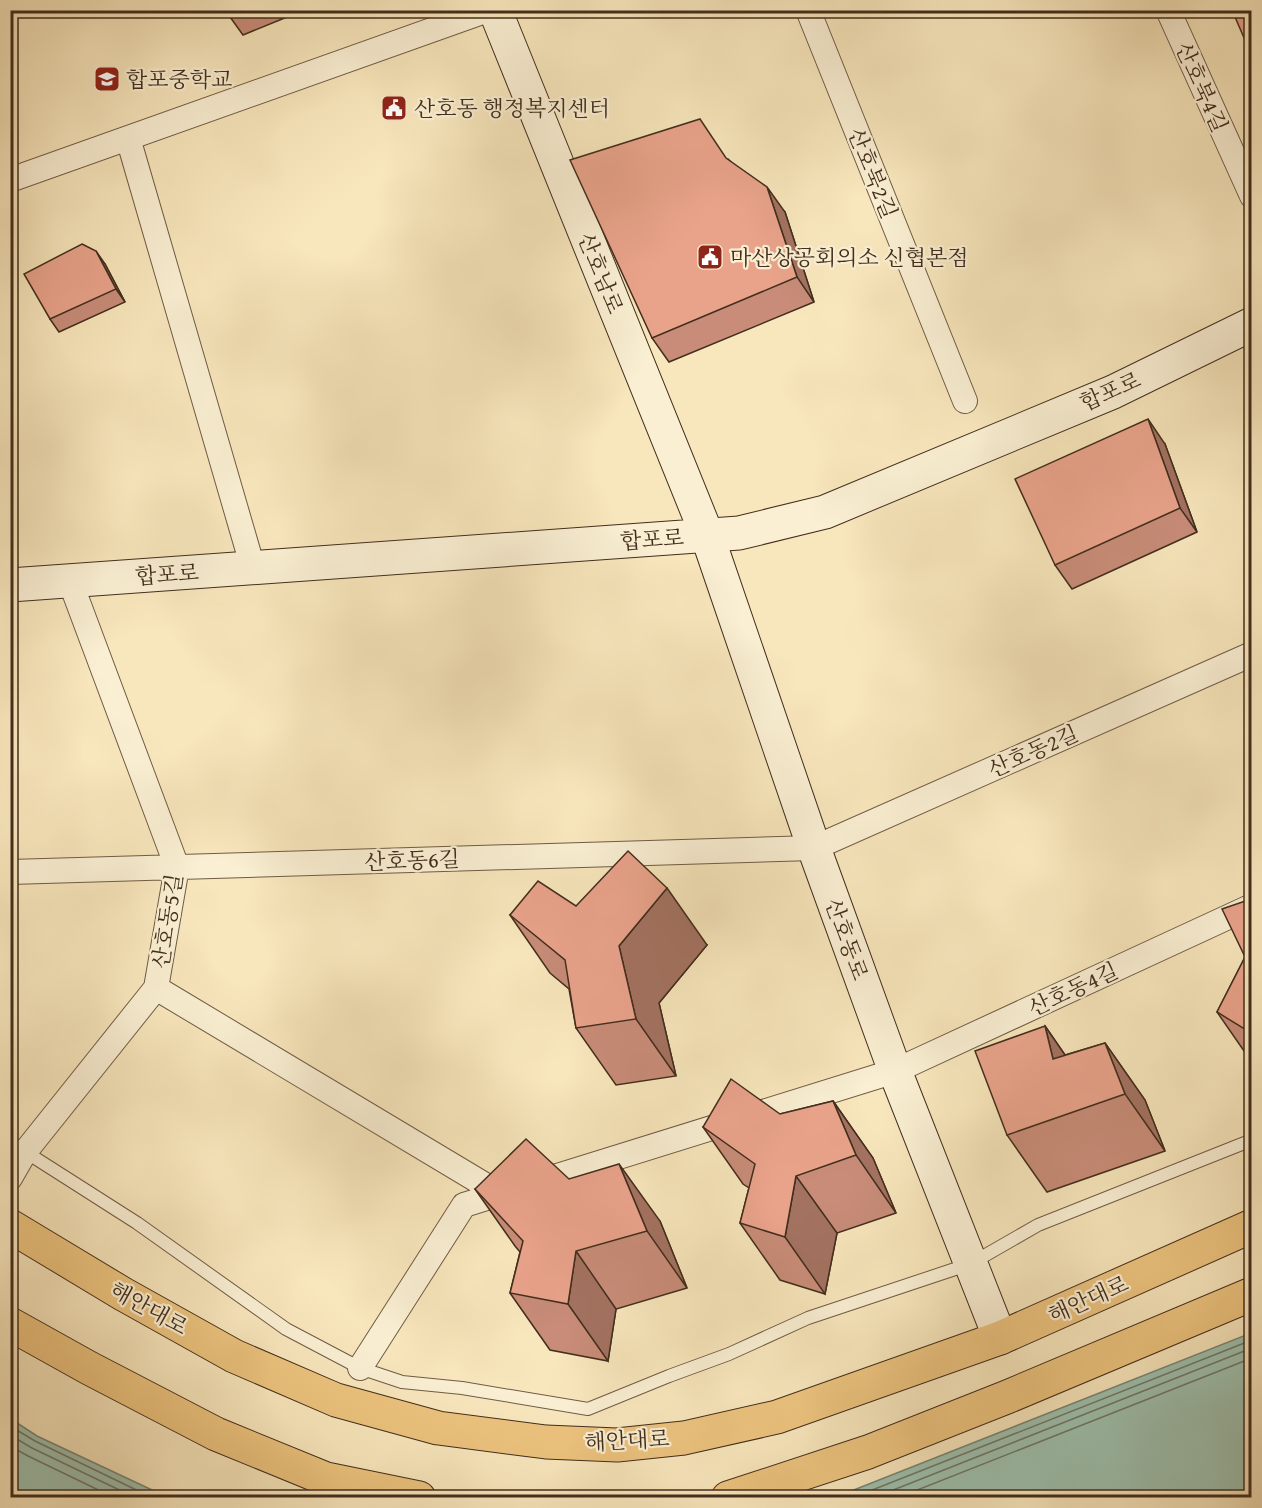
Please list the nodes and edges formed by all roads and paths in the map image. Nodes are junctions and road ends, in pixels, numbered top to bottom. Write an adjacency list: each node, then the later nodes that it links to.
1 (488, 10): 5 (street)
2 (495, 10): 10 (main road, 산호남로)
3 (808, 10): 9 (street, 산호북2길)
4 (1168, 10): 7 (street, 산호북4길)
5 (128, 138): 6 (street); 11 (street)
6 (10, 180)
7 (1251, 196)
8 (1251, 324): 10 (main road, 합포로)
9 (965, 401)
10 (707, 535): 11 (main road, 합포로); 15 (main road, 산호동로)
11 (253, 568): 12 (main road, 합포로)
12 (70, 581): 13 (main road, 합포로); 16 (street, 산호동5길)
13 (10, 585)
14 (1251, 654): 15 (street, 산호동2길)
15 (814, 848): 16 (street, 산호동6길); 20 (main road, 산호동로)
16 (177, 867): 17 (street, 산호동6길); 19 (street, 산호동5길)
17 (10, 872)
18 (1251, 906): 20 (street, 산호동4길)
19 (156, 988): 22 (street); 24 (street, 산호동5길)
20 (895, 1071): 24 (street, 산호동4길); 27 (main road, 산호동로)
21 (1251, 1140): 27 (lane)
22 (18, 1147): 23 (street); 31 (lane)
23 (10, 1178)
24 (500, 1194): 31 (street, 산호동4길)
25 (10, 1226): 30 (main road, 해안대로)
26 (1251, 1226): 30 (main road, 해안대로)
27 (969, 1264): 30 (main road, 산호동로); 31 (lane)
28 (1251, 1294): 33 (main road)
29 (10, 1324): 32 (main road)
30 (1000, 1338)
31 (360, 1368)
32 (419, 1497)
33 (728, 1497)

